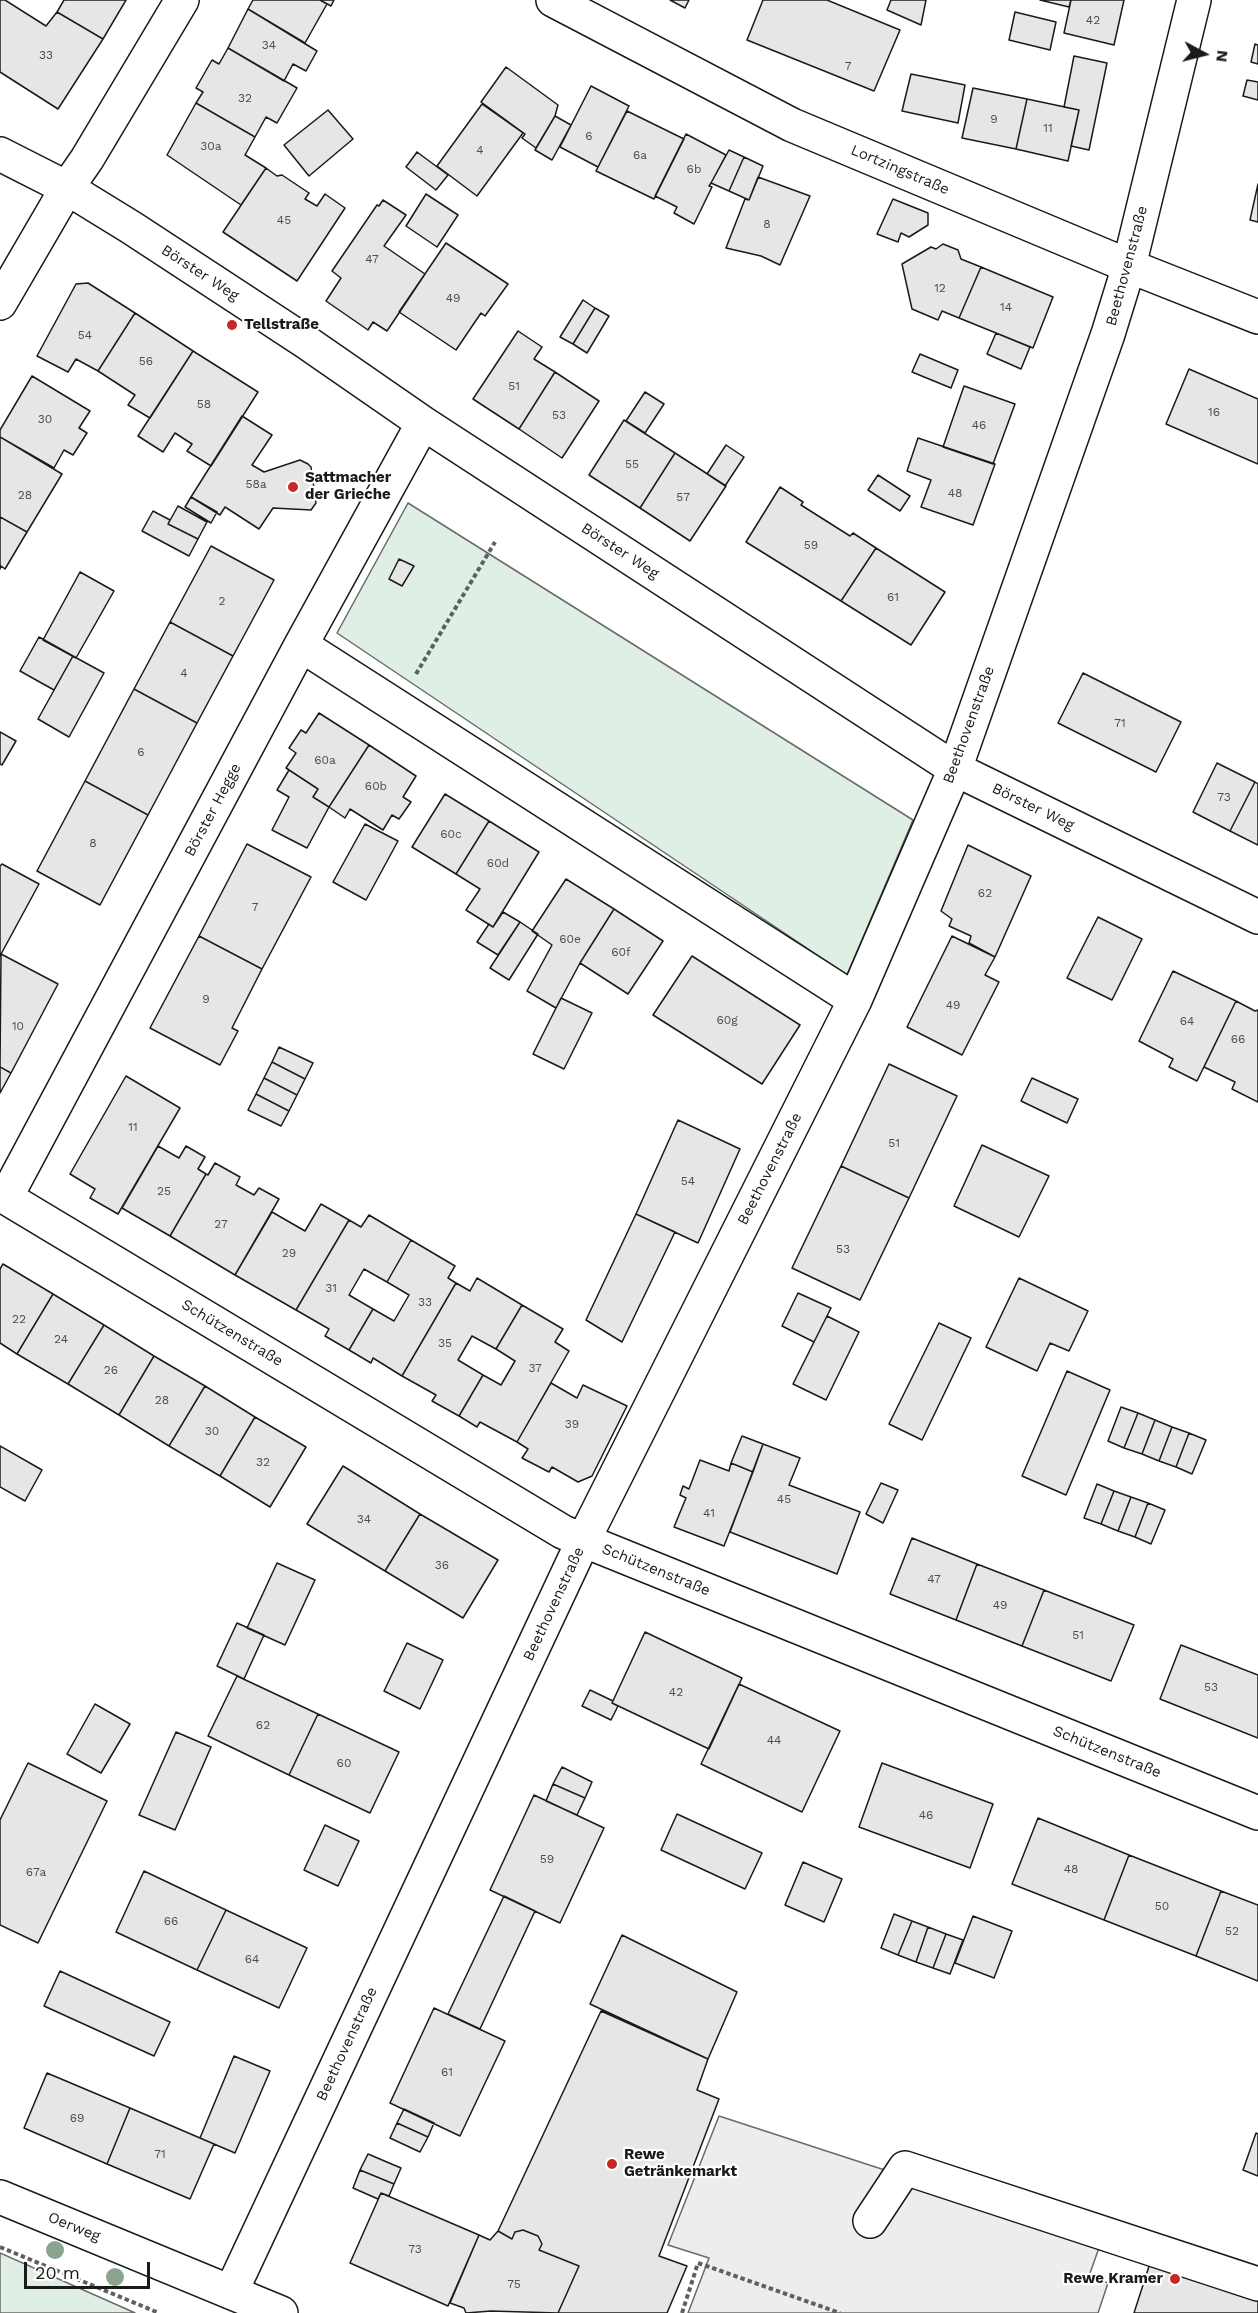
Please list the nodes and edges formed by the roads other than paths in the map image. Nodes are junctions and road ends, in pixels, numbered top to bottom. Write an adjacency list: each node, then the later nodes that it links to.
1 (182, 0): 5 (street)
2 (553, 0): 6 (street, Lortzingstraße)
3 (1194, 0): 6 (street, Beethovenstraße)
4 (0, 154): 5 (street, Börster Weg)
5 (67, 188): 7 (street); 9 (street, Börster Weg)
6 (1129, 266): 8 (street, Lortzingstraße); 11 (street, Beethovenstraße)
7 (0, 303)
8 (1258, 316)
9 (423, 423): 10 (street, Börster Hegge); 11 (street, Börster Weg)
10 (301, 645): 13 (street); 14 (street, Börster Hegge)
11 (955, 769): 12 (street, Börster Weg); 13 (street, Beethovenstraße)
12 (1258, 917)
13 (855, 1000): 15 (street, Beethovenstraße)
14 (3, 1196): 15 (street, Schützenstraße)
15 (583, 1541): 16 (street, Schützenstraße); 20 (street, Beethovenstraße)
16 (1258, 1813)
17 (0, 2197): 20 (street, Oerweg)
18 (870, 2221): 19 (street)
19 (1258, 2284)
20 (231, 2292): 21 (street, Oerweg)
21 (281, 2313)

